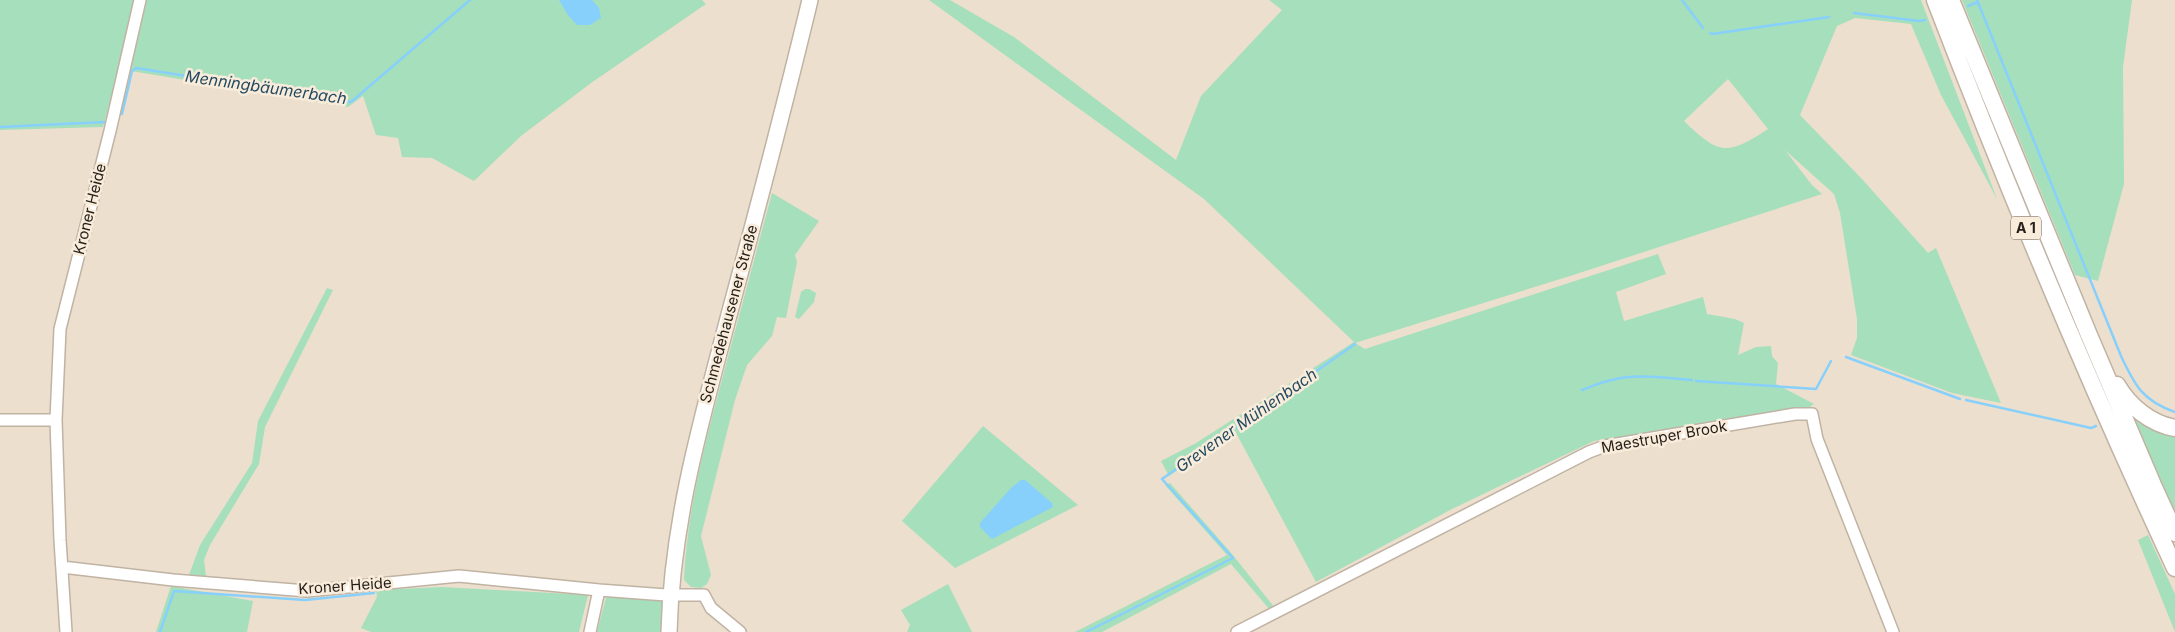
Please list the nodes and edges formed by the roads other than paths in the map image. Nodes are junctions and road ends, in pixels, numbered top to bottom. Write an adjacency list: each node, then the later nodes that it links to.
1 (140, 0): 7 (street, Kroner Heide)
2 (810, 0): 13 (main road, Schmedehausener Straße)
3 (1935, 0): 11 (highway, A 1)
4 (1951, 0): 5 (highway, A 1)
5 (2089, 335): 8 (highway); 9 (highway, A 1)
6 (0, 420): 7 (street)
7 (56, 420): 10 (street, Kroner Heide)
8 (2175, 428)
9 (2175, 533)
10 (62, 567): 12 (street, Kroner Heide); 14 (street, Kroner Heide)
11 (2175, 568)
12 (599, 590): 13 (street, Kroner Heide); 15 (street)
13 (671, 595): 16 (main road, Schmedehausener Straße); 17 (street)
14 (66, 632)
15 (590, 632)
16 (670, 632)
17 (740, 632)
18 (1238, 632): 19 (street, Maestruper Brook)
19 (1893, 632)

